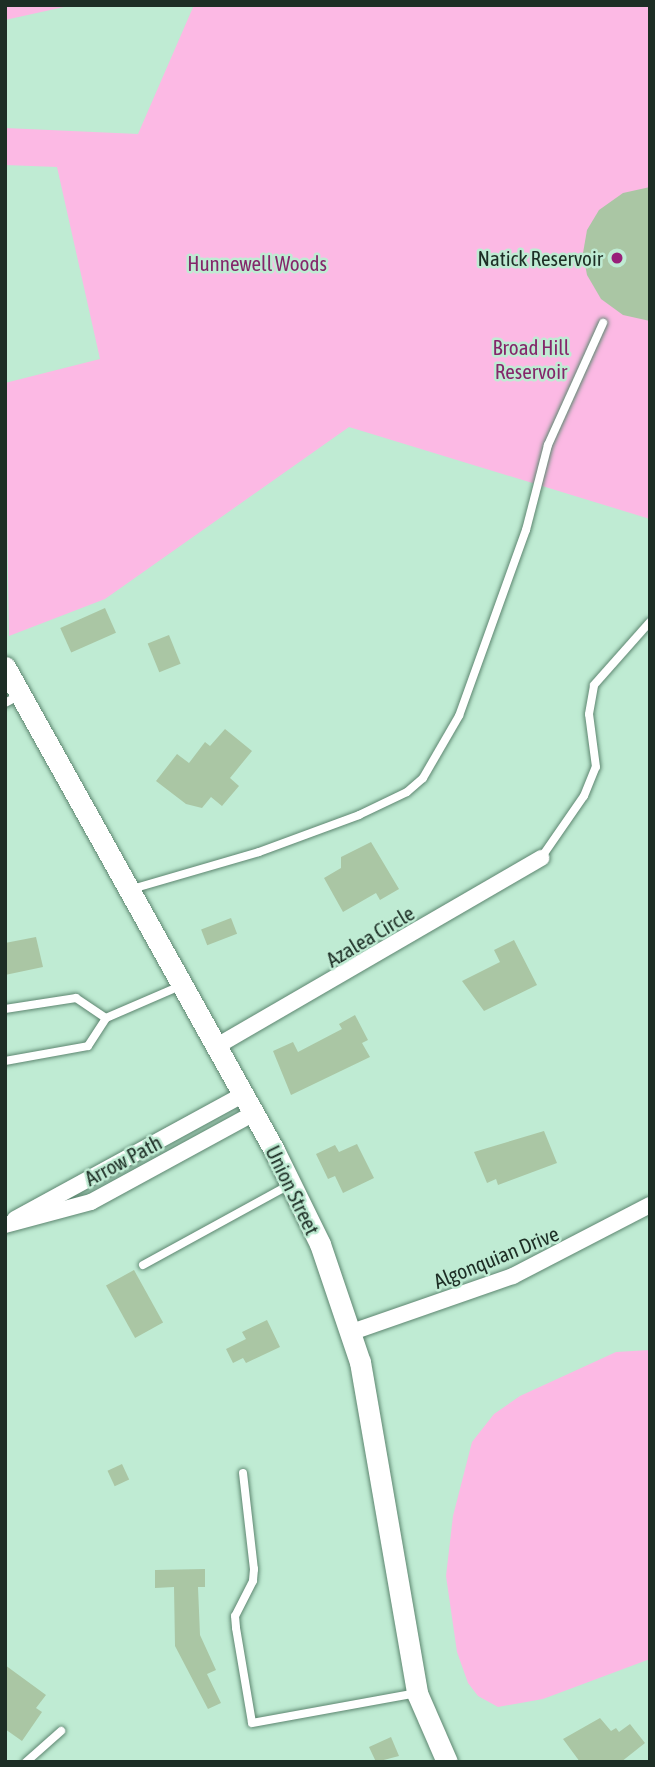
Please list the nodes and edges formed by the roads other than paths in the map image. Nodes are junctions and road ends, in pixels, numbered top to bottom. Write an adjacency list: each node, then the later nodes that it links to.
1 (603, 323): 6 (lane)
2 (650, 622): 5 (lane)
3 (5, 667): 4 (street, Union Street)
4 (13, 699): 6 (street, Union Street)
5 (541, 858): 10 (street, Azalea Circle)
6 (129, 891): 7 (street, Union Street)
7 (183, 985): 9 (lane); 10 (street, Union Street)
8 (5, 1009): 9 (lane)
9 (106, 1018): 11 (lane)
10 (217, 1046): 12 (street, Union Street)
11 (5, 1061)
12 (249, 1103): 13 (street, Union Street); 15 (street, Arrow Path)
13 (292, 1183): 16 (lane); 17 (street, Union Street)
14 (650, 1206): 17 (street, Algonquian Drive)
15 (5, 1225)
16 (143, 1265)
17 (352, 1332): 19 (street, Union Street)
18 (243, 1473): 19 (lane)
19 (417, 1693): 22 (street, Union Street)
20 (61, 1731): 21 (lane)
21 (26, 1762)
22 (447, 1762)

